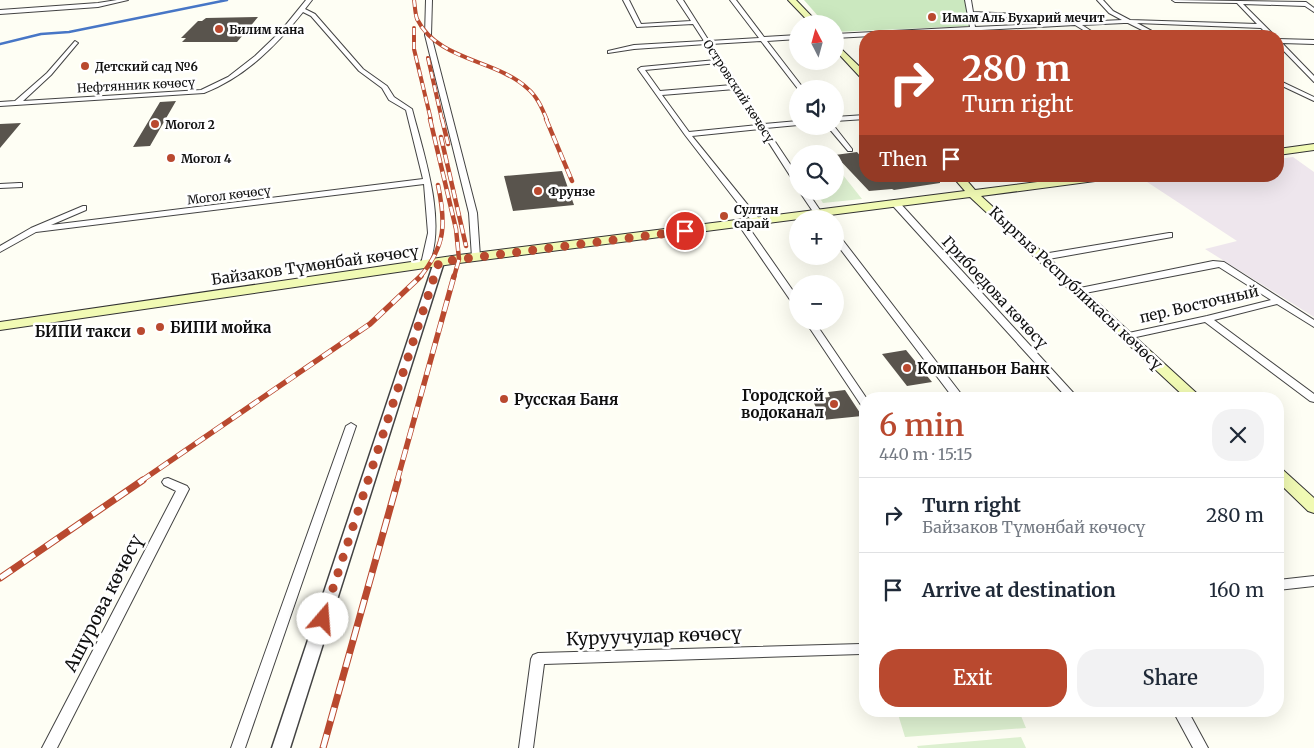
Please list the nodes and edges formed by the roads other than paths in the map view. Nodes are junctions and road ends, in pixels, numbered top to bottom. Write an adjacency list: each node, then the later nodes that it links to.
1 (125, 0): 17 (street)
2 (309, 0): 15 (street)
3 (429, 0): 77 (street)
4 (626, 0): 21 (street)
5 (680, 0): 21 (street, Островский көчөсү)
6 (733, 0): 33 (street)
7 (792, 0): 19 (main road)
8 (968, 0): 18 (street)
9 (1100, 0): 20 (street)
10 (1175, 0): 11 (street)
11 (1183, 0): 12 (street)
12 (1237, 1): 13 (street); 24 (street)
13 (1306, 4): 14 (street); 16 (street)
14 (1314, 4)
15 (302, 9): 49 (street, Нефтянник көчөсү); 61 (street)
16 (1314, 10)
17 (0, 12)
18 (972, 14): 22 (street); 25 (street)
19 (806, 15)
20 (1124, 21): 22 (street); 24 (street); 28 (street)
21 (694, 22): 35 (street, Островский көчөсү)
22 (1097, 22): 23 (street)
23 (1075, 23): 25 (street); 27 (street)
24 (1261, 26): 29 (street)
25 (973, 29): 26 (street)
26 (955, 30)
27 (1086, 30)
28 (1144, 30)
29 (1265, 30)
30 (859, 35): 31 (street)
31 (844, 36)
32 (789, 38): 33 (street)
33 (763, 39): 35 (street); 43 (street)
34 (1284, 41): 36 (street)
35 (707, 42): 39 (street); 41 (street, Островский көчөсү)
36 (1314, 42)
37 (75, 43): 49 (street)
38 (1284, 48): 44 (street)
39 (610, 52)
40 (844, 55): 42 (main road)
41 (720, 61): 46 (street, Островский көчөсү); 47 (street)
42 (859, 71)
43 (794, 80)
44 (1314, 80)
45 (1284, 85): 48 (street)
46 (736, 87): 47 (street); 54 (street, Островский көчөсү)
47 (658, 93): 55 (street)
48 (1314, 99)
49 (17, 103): 50 (street, Нефтянник көчөсү)
50 (0, 104)
51 (859, 117): 52 (street)
52 (844, 118)
53 (789, 124): 54 (street)
54 (761, 126): 55 (street); 60 (street, Островский көчөсү)
55 (687, 134): 71 (street)
56 (838, 135): 58 (street)
57 (1314, 147): 59 (main road)
58 (850, 150)
59 (1284, 151)
60 (789, 168)
61 (427, 181): 73 (street, Могол көчөсү); 79 (street)
62 (962, 182): 66 (main road, Кыргыз Республикасы көчөсү)
63 (1067, 182): 66 (main road, Байзаков Түмөнбай көчөсү)
64 (19, 185): 65 (street)
65 (0, 186)
66 (974, 195): 67 (main road, Байзаков Түмөнбай көчөсү); 78 (main road, Кыргыз Республикасы көчөсү)
67 (896, 204): 69 (main road, Байзаков Түмөнбай көчөсү); 89 (street, Грибоедова көчөсү)
68 (83, 208): 73 (street)
69 (844, 212)
70 (789, 219): 71 (main road, Байзаков Түмөнбай көчөсү)
71 (758, 222): 72 (main road, Байзаков Түмөнбай көчөсү)
72 (742, 224): 77 (main road, Байзаков Түмөнбай көчөсү); 81 (street)
73 (34, 230): 76 (street)
74 (1169, 236): 78 (street)
75 (844, 248): 88 (street)
76 (0, 249)
77 (476, 257): 79 (main road, Байзаков Түмөнбай көчөсү)
78 (1043, 257): 80 (main road, Кыргыз Республикасы көчөсү)
79 (432, 263): 85 (main road, Байзаков Түмөнбай көчөсү); 103 (street)
80 (1080, 291): 82 (street); 87 (main road, Кыргыз Республикасы көчөсү)
81 (789, 292)
82 (1278, 301): 83 (street, пер. Восточный); 84 (street)
83 (1207, 319): 87 (street, пер. Восточный); 92 (street)
84 (1314, 324)
85 (0, 326)
86 (815, 330): 91 (street)
87 (1128, 336): 90 (main road, Кыргыз Республикасы көчөсү)
88 (955, 392)
89 (1068, 392)
90 (1188, 392)
91 (859, 394)
92 (1314, 400)
93 (351, 426): 102 (street)
94 (1284, 480): 96 (main road)
95 (168, 482): 101 (street, Ашурова көчөсү)
96 (1314, 508)
97 (1314, 581): 98 (street)
98 (1284, 584)
99 (859, 649): 104 (street, Куруучулар көчөсү)
100 (1183, 717): 105 (street)
101 (49, 748)
102 (238, 748)
103 (282, 748)
104 (526, 748)
105 (1201, 748)

